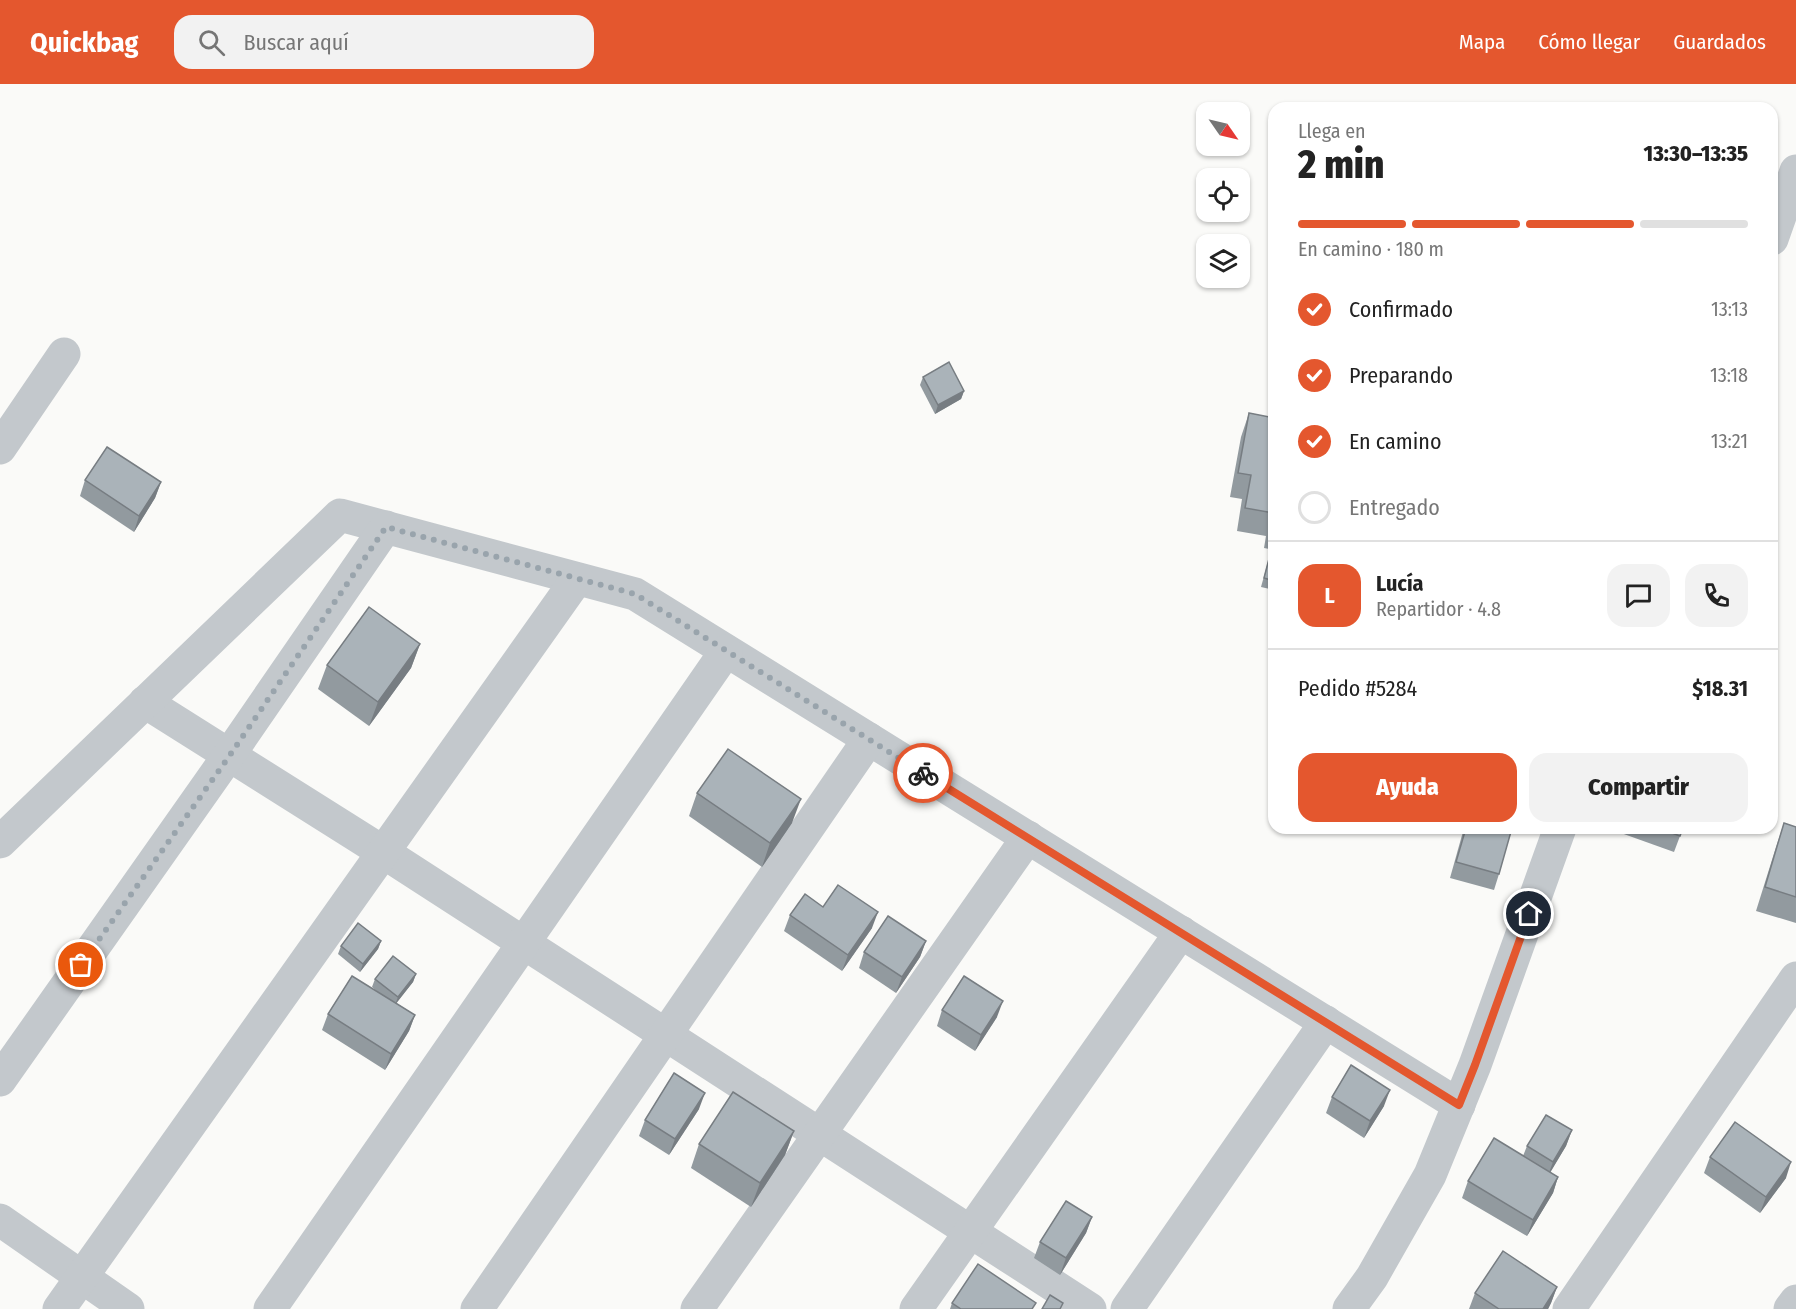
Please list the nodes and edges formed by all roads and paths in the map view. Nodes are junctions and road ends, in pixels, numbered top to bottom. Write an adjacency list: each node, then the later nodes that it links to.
1 (1796, 171): 2 (street)
2 (1778, 222)
3 (64, 354): 4 (street)
4 (0, 448)
5 (386, 527): 6 (street); 8 (street); 10 (street)
6 (577, 579): 7 (street); 14 (street)
7 (726, 651): 9 (street); 16 (street)
8 (145, 702): 10 (street); 13 (street)
9 (869, 739): 12 (street); 19 (street)
10 (230, 755): 14 (street); 20 (street)
11 (1558, 834): 21 (street)
12 (1028, 837): 15 (street); 22 (street)
13 (0, 842)
14 (383, 852): 16 (street); 25 (street)
15 (1181, 932): 18 (street); 24 (street)
16 (524, 943): 19 (street); 29 (street)
17 (1796, 978): 36 (street)
18 (1326, 1022): 21 (street); 34 (street)
19 (666, 1035): 22 (street); 30 (street)
20 (0, 1080)
21 (1459, 1105): 35 (street)
22 (819, 1134): 24 (street); 31 (street)
23 (0, 1220): 25 (street)
24 (970, 1232): 32 (street); 33 (street)
25 (83, 1277): 27 (street); 28 (street)
26 (1796, 1300): 37 (street)
27 (59, 1309)
28 (128, 1309)
29 (270, 1309)
30 (477, 1309)
31 (697, 1309)
32 (916, 1309)
33 (1090, 1309)
34 (1127, 1309)
35 (1349, 1309)
36 (1569, 1309)
37 (1790, 1309)

